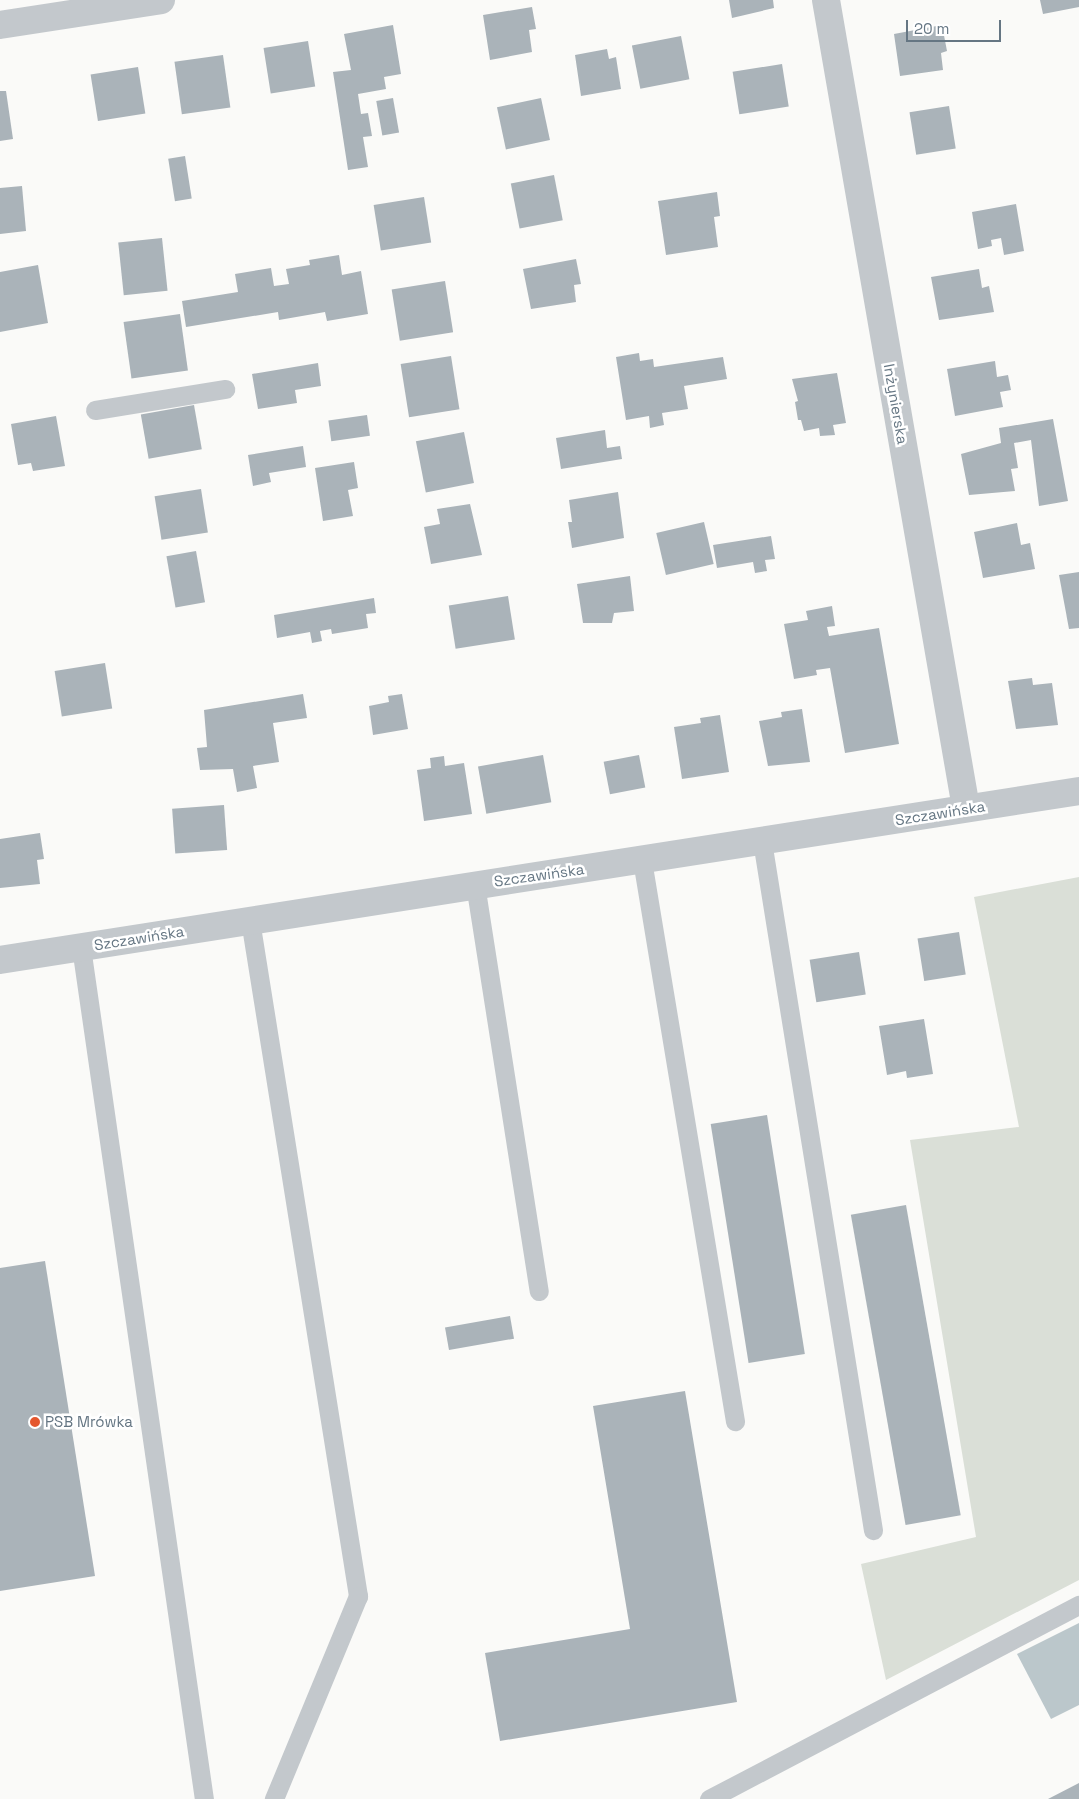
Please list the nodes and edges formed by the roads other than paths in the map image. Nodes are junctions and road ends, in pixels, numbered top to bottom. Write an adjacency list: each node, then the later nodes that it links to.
1 (161, 0): 3 (street)
2 (826, 0): 7 (street, Inżynierska)
3 (0, 25)
4 (226, 389): 5 (lane)
5 (94, 410)
6 (1079, 791): 7 (street, Szczawińska)
7 (966, 808): 8 (street, Szczawińska)
8 (762, 841): 9 (street, Szczawińska); 16 (lane)
9 (642, 860): 10 (street, Szczawińska); 15 (lane)
10 (474, 884): 11 (street, Szczawińska); 14 (lane)
11 (250, 920): 12 (street, Szczawińska); 19 (lane)
12 (82, 947): 13 (street, Szczawińska); 18 (lane)
13 (0, 960)
14 (539, 1291)
15 (735, 1421)
16 (873, 1530)
17 (1079, 1605): 20 (lane)
18 (204, 1799)
19 (274, 1799)
20 (709, 1799)

